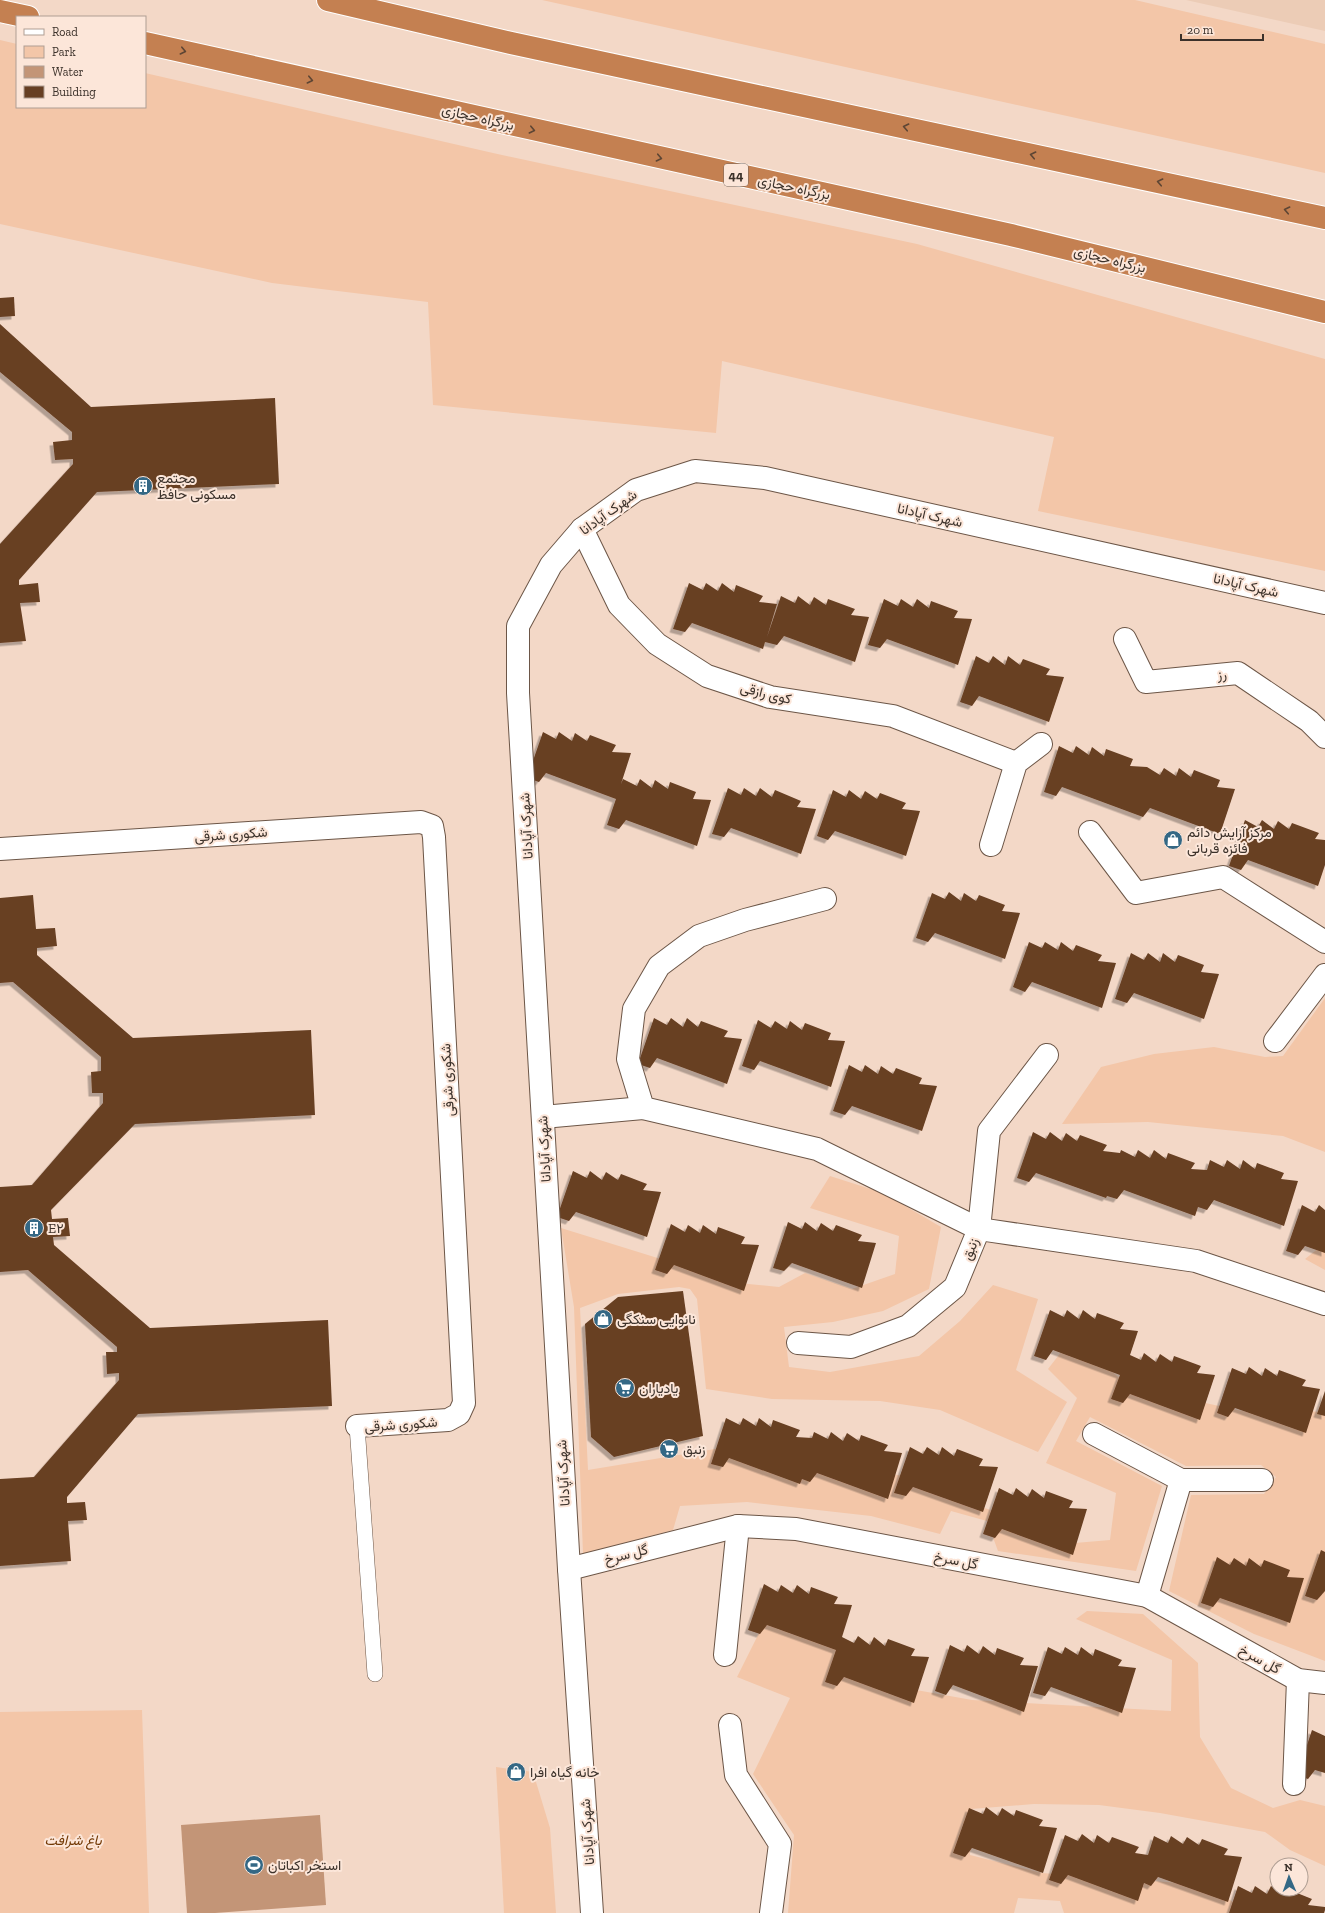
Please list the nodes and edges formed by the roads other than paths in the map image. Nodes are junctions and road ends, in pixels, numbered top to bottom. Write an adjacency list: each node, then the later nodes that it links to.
1 (328, 0): 5 (highway, one-way to 1)
2 (0, 11): 3 (highway)
3 (23, 16)
4 (146, 43): 6 (highway, بزرگراه حجازی / 44, one-way to 6)
5 (1325, 218)
6 (1322, 311)
7 (582, 529): 8 (street, شهرک آپادانا); 12 (street, کوی رازقی); 22 (street, شهرک آپادانا)
8 (1325, 602)
9 (1126, 639): 10 (street, رز)
10 (1325, 737)
11 (1041, 744): 12 (street)
12 (1016, 763): 14 (street)
13 (1090, 832): 17 (street)
14 (991, 845)
15 (0, 848): 26 (street, شکوری شرقی)
16 (825, 899): 21 (street)
17 (1325, 942)
18 (1325, 975): 19 (street)
19 (1275, 1041)
20 (1047, 1055): 23 (street, زنبق)
21 (643, 1108): 22 (street); 23 (street)
22 (542, 1117): 31 (street, شهرک آپادانا)
23 (979, 1229): 24 (street); 25 (street, زنبق)
24 (1325, 1304)
25 (798, 1343)
26 (357, 1426): 34 (lane, شکوری شرقی)
27 (1094, 1434): 28 (street)
28 (1181, 1480): 29 (street); 32 (street)
29 (1262, 1480)
30 (738, 1526): 31 (street, گل سرخ); 32 (street, گل سرخ); 33 (street)
31 (569, 1569): 39 (street, شهرک آپادانا)
32 (1147, 1596): 35 (street, گل سرخ)
33 (726, 1654)
34 (375, 1674)
35 (1298, 1680): 36 (street, گل سرخ); 38 (street)
36 (1325, 1683)
37 (730, 1725): 40 (street)
38 (1294, 1784)
39 (592, 1913)
40 (770, 1913)

